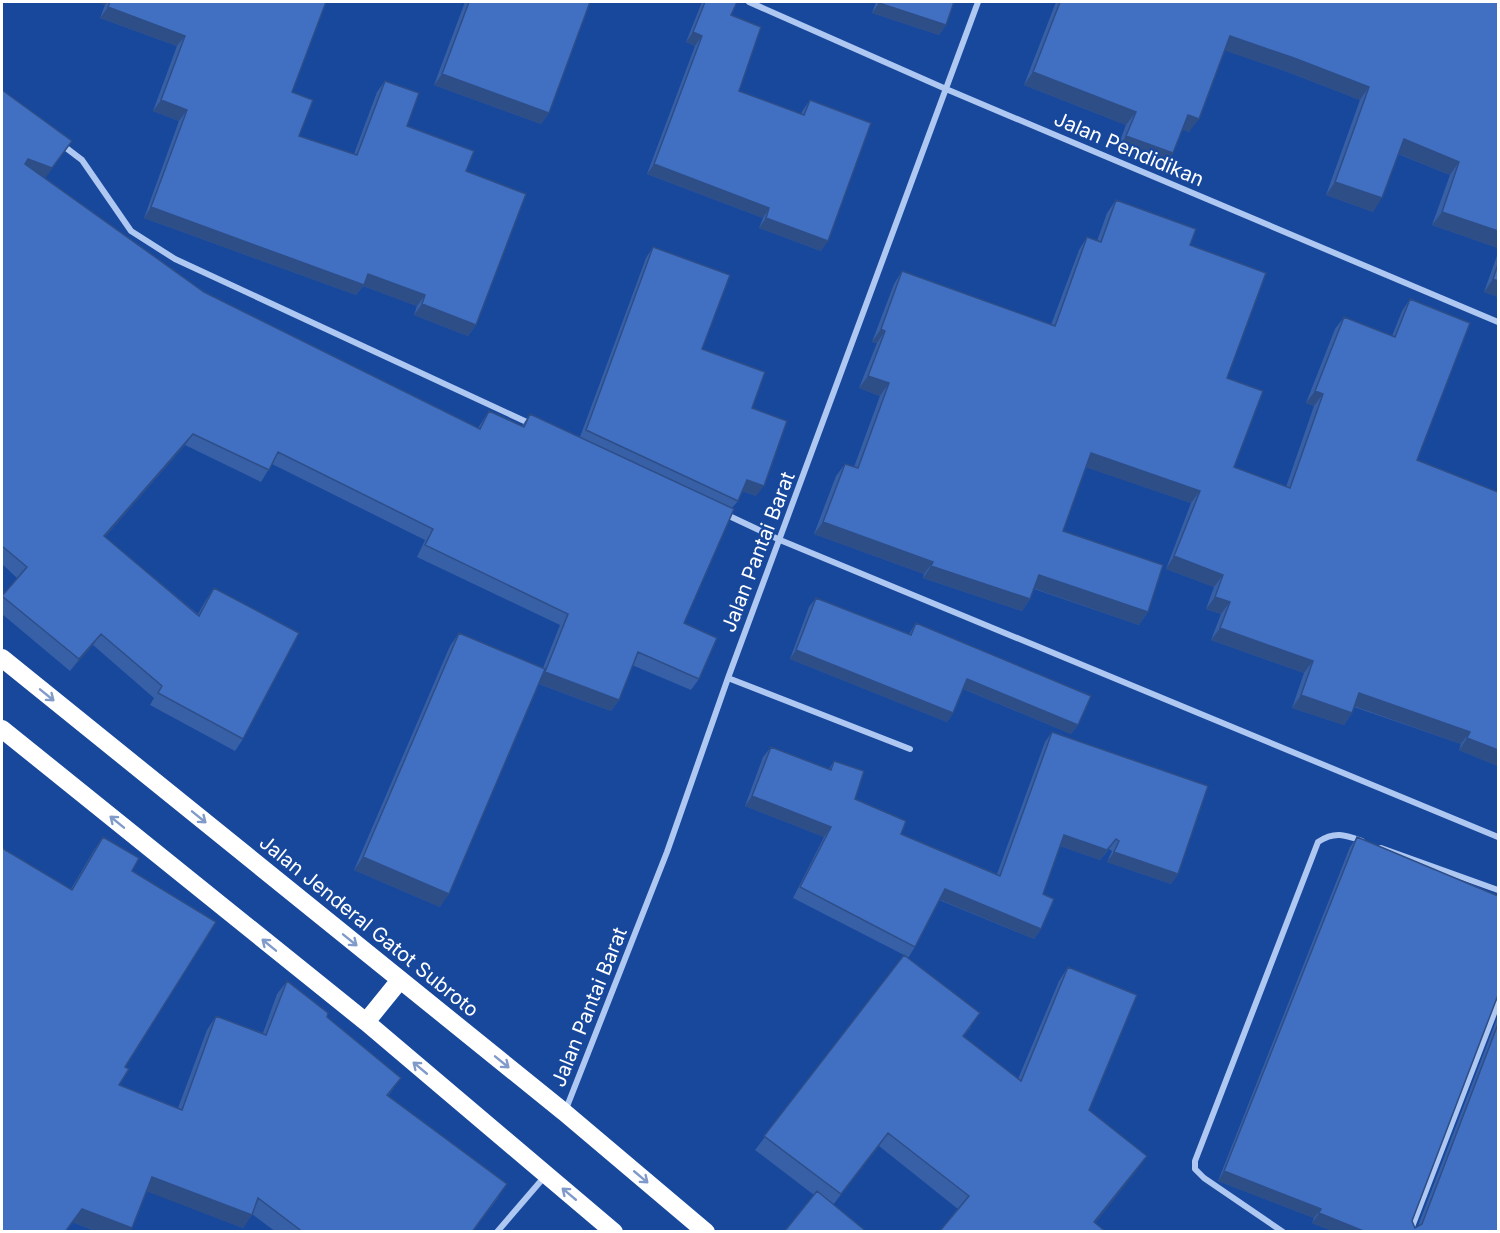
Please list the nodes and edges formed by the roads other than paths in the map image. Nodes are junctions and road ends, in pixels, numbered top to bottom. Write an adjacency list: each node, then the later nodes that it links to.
1 (749, 2): 3 (street, Jalan Pendidikan)
2 (978, 2): 3 (street, Jalan Pantai Barat)
3 (946, 89): 5 (street, Jalan Pendidikan); 8 (street, Jalan Pantai Barat)
4 (57, 141): 6 (street)
5 (1498, 322)
6 (542, 429)
7 (715, 510): 8 (street)
8 (780, 540): 10 (street, Jalan Pantai Barat); 13 (street)
9 (2, 658): 15 (highway, Jalan Jenderal Gatot Subroto, one-way to 15)
10 (728, 678): 12 (street); 18 (street, Jalan Pantai Barat)
11 (2, 729): 17 (highway, one-way to 11)
12 (910, 749)
13 (1498, 837)
14 (1498, 890): 23 (street)
15 (400, 980): 17 (highway); 18 (highway, Jalan Jenderal Gatot Subroto, one-way to 18)
16 (1498, 1003): 24 (street)
17 (366, 1022): 19 (highway, one-way to 17)
18 (564, 1112): 22 (highway, Jalan Jenderal Gatot Subroto, one-way to 22)
19 (546, 1175): 20 (street); 21 (highway, one-way to 19)
20 (497, 1232)
21 (614, 1232)
22 (705, 1232)
23 (1283, 1232)
24 (1410, 1232)

